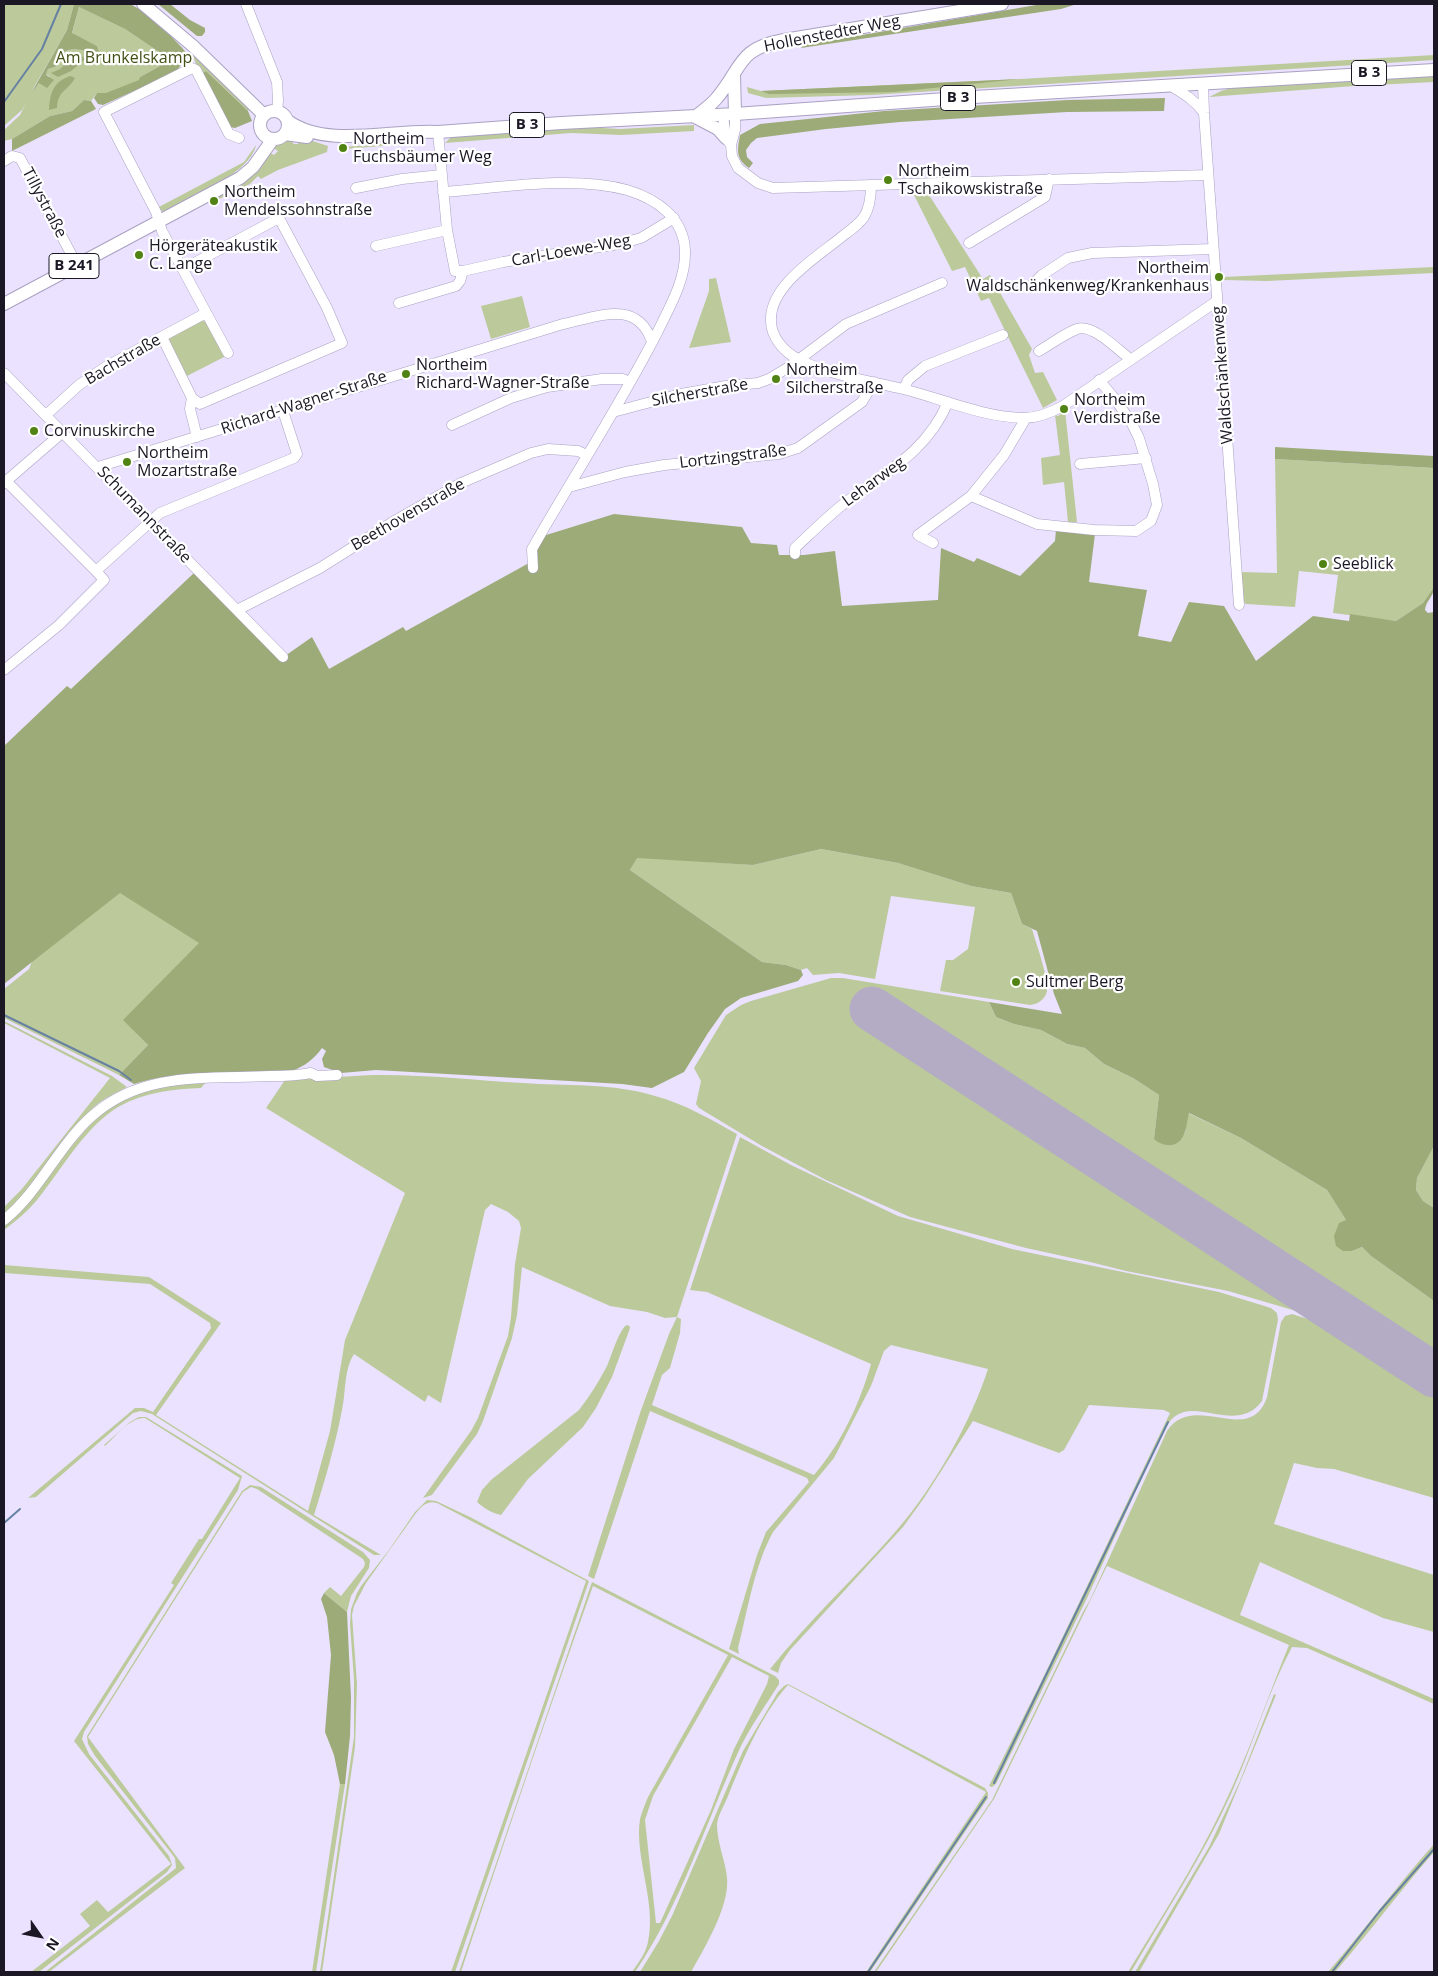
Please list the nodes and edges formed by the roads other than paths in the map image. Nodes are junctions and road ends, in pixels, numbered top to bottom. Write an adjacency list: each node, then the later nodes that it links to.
1 (143, 4): 11 (main road)
2 (246, 4): 8 (street)
3 (1002, 4): 7 (main road, Hollenstedter Weg)
4 (1434, 70): 5 (main road, B 3)
5 (1203, 84): 6 (main road, B 3); 10 (street, Waldschänkenweg)
6 (1171, 86): 9 (main road, B 3); 10 (street)
7 (730, 88): 9 (main road); 12 (main road); 13 (main road)
8 (277, 111): 11 (main road); 14 (main road)
9 (761, 112): 12 (main road, B 3)
10 (1204, 113): 19 (street, Waldschänkenweg)
11 (264, 115): 14 (main road)
12 (729, 115): 13 (main road, B 3); 17 (street)
13 (695, 117): 15 (main road, B 3); 17 (main road)
14 (277, 132): 15 (main road, B 3); 26 (main road, B 241)
15 (438, 132): 20 (street)
16 (239, 138): 26 (street)
17 (728, 141): 22 (street)
18 (4, 160): 31 (street, Tillystraße)
19 (1208, 174): 21 (street); 30 (street, Waldschänkenweg)
20 (441, 175): 23 (street); 24 (street)
21 (1049, 179): 22 (street); 28 (street)
22 (871, 185): 45 (street)
23 (356, 188)
24 (442, 192): 25 (street); 27 (street)
25 (674, 218): 33 (street, Carl-Loewe-Weg); 42 (street)
26 (159, 221): 31 (main road, B 241); 32 (street)
27 (446, 230): 29 (street); 33 (street)
28 (970, 243)
29 (376, 246)
30 (1213, 249): 35 (street); 36 (street, Waldschänkenweg)
31 (77, 265): 38 (main road, B 241)
32 (183, 269): 39 (street); 52 (street)
33 (463, 271): 37 (street)
34 (942, 283): 45 (street, Silcherstraße)
35 (1032, 285)
36 (1217, 301): 46 (street); 73 (street, Waldschänkenweg)
37 (399, 303)
38 (4, 304)
39 (206, 313): 41 (street, Bachstraße); 44 (street)
40 (1003, 335): 51 (street)
41 (162, 337): 52 (street); 56 (street, Bachstraße)
42 (652, 342): 49 (street); 54 (street, Richard-Wagner-Straße)
43 (1039, 351): 46 (street)
44 (228, 353)
45 (797, 359): 50 (street); 55 (street, Silcherstraße)
46 (1130, 359): 48 (street)
47 (4, 373): 56 (street, Schumannstraße)
48 (1099, 380): 57 (street); 62 (street)
49 (630, 382): 55 (street); 58 (street)
50 (874, 382): 51 (street); 66 (street, Lortzingstraße)
51 (904, 389): 53 (street)
52 (192, 398): 60 (street)
53 (948, 402): 57 (street); 70 (street, Leharweg)
54 (283, 411): 60 (street, Richard-Wagner-Straße); 68 (street)
55 (613, 412): 61 (street)
56 (46, 415): 59 (street, Schumannstraße)
57 (1026, 418): 67 (street)
58 (452, 424)
59 (63, 432): 64 (street, Schumannstraße); 65 (street)
60 (197, 437): 64 (street, Richard-Wagner-Straße)
61 (587, 455): 66 (street); 74 (street, Beethovenstraße)
62 (1146, 458): 63 (street); 67 (street)
63 (1080, 464)
64 (98, 467): 68 (street, Schumannstraße)
65 (5, 482): 72 (street)
66 (569, 487): 71 (street)
67 (971, 496): 69 (street)
68 (149, 521): 72 (street); 74 (street, Schumannstraße)
69 (933, 543)
70 (795, 554)
71 (534, 568)
72 (96, 571): 76 (street)
73 (1239, 605)
74 (237, 610): 75 (street, Schumannstraße)
75 (283, 657)
76 (4, 670)
77 (338, 1075): 78 (street)
78 (4, 1220)

